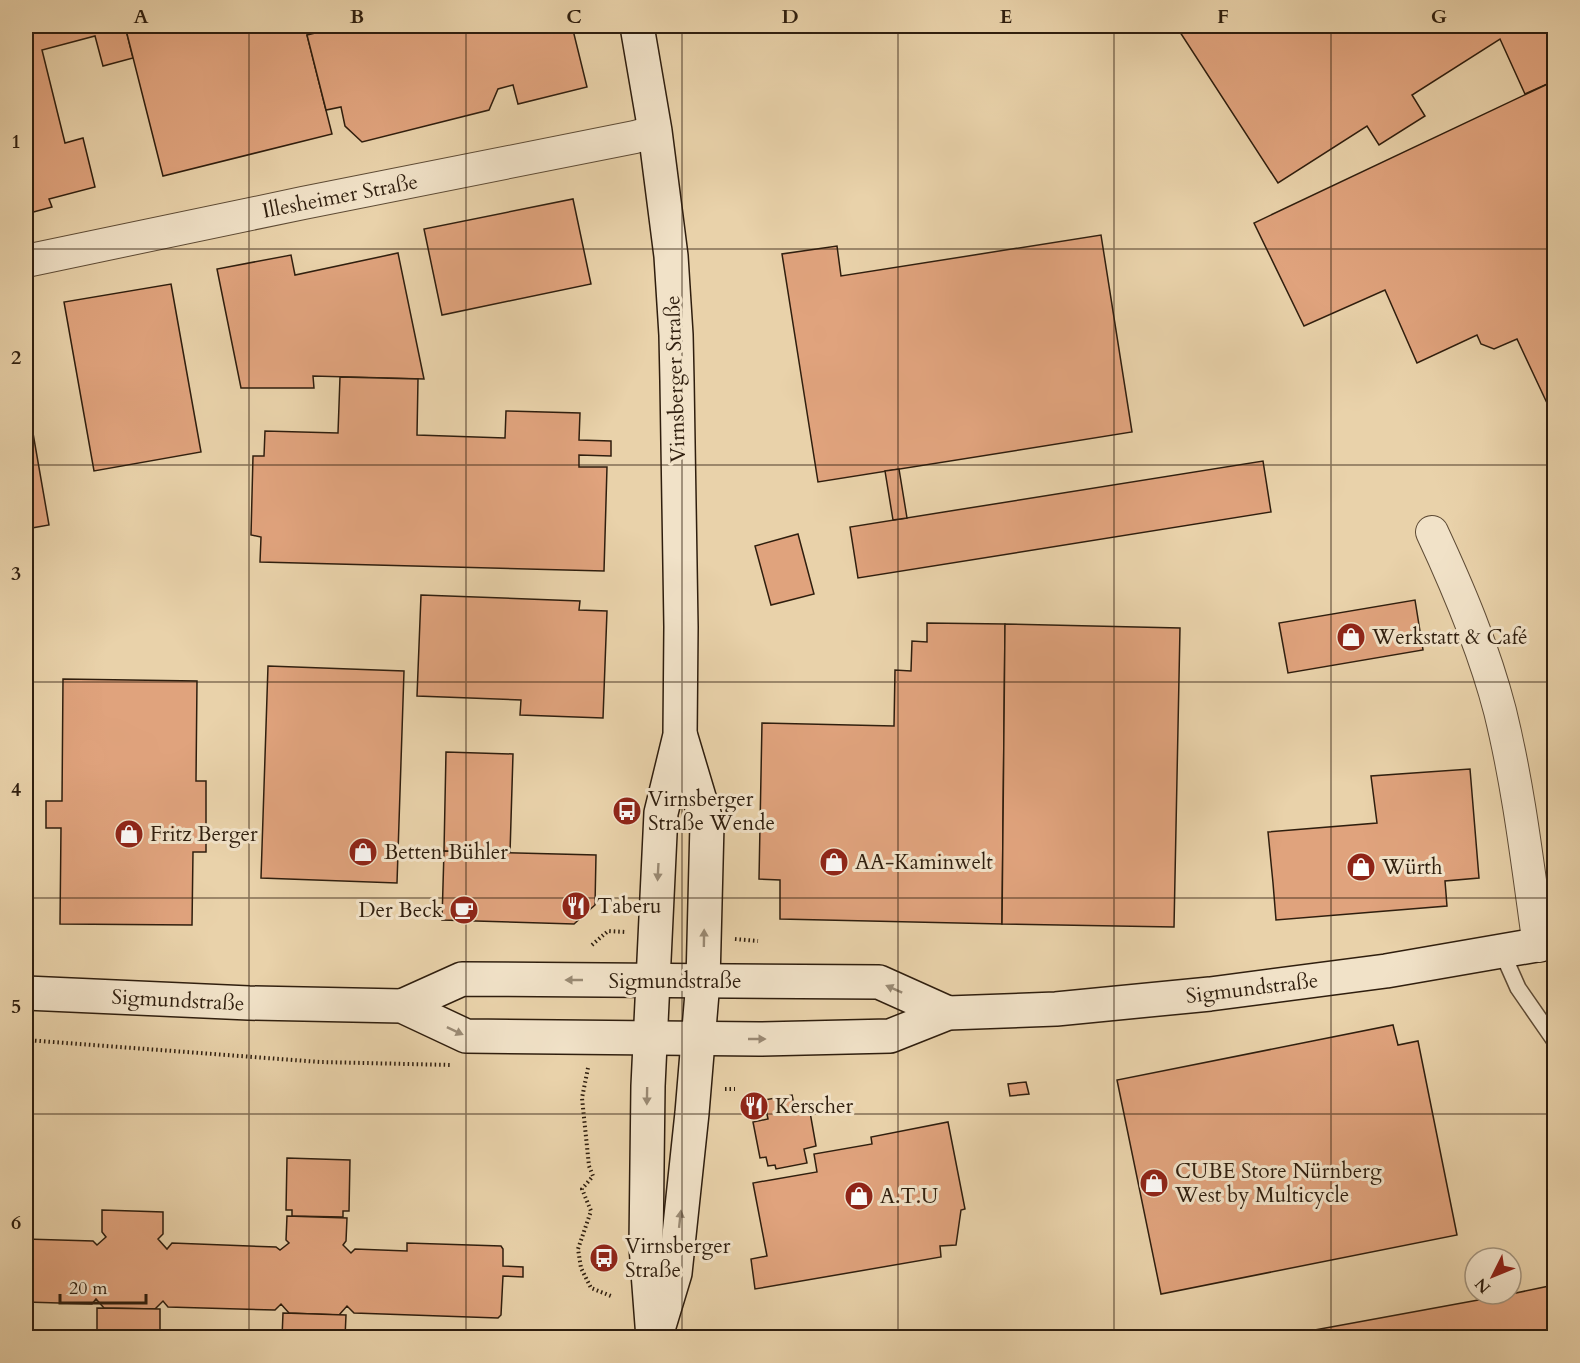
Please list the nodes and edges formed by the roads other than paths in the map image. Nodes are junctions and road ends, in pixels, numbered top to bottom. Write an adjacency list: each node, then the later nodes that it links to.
1 (637, 26): 2 (main road, Virnsberger Straße)
2 (655, 131): 3 (street, Illesheimer Straße); 5 (main road, Virnsberger Straße)
3 (26, 261)
4 (1432, 532): 6 (street)
5 (680, 735): 8 (main road, Virnsberger Straße, one-way to 8); 9 (main road, Virnsberger Straße, one-way to 5)
6 (1547, 944): 7 (main road, Sigmundstraße)
7 (1502, 952): 12 (main road, Sigmundstraße); 15 (lane)
8 (653, 981): 9 (main road, Sigmundstraße); 11 (main road, Sigmundstraße, one-way to 11); 13 (main road, Virnsberger Straße)
9 (703, 981): 12 (main road, Sigmundstraße, one-way to 9); 14 (main road, Virnsberger Straße)
10 (26, 993): 11 (main road, Sigmundstraße)
11 (402, 1006): 13 (main road, Sigmundstraße, one-way to 13)
12 (948, 1013): 14 (main road, Sigmundstraße, one-way to 12)
13 (650, 1038): 14 (main road, Sigmundstraße); 16 (main road, Virnsberger Straße, one-way to 16)
14 (699, 1038): 16 (main road, Virnsberger Straße, one-way to 14)
15 (1554, 1040)
16 (655, 1338)

